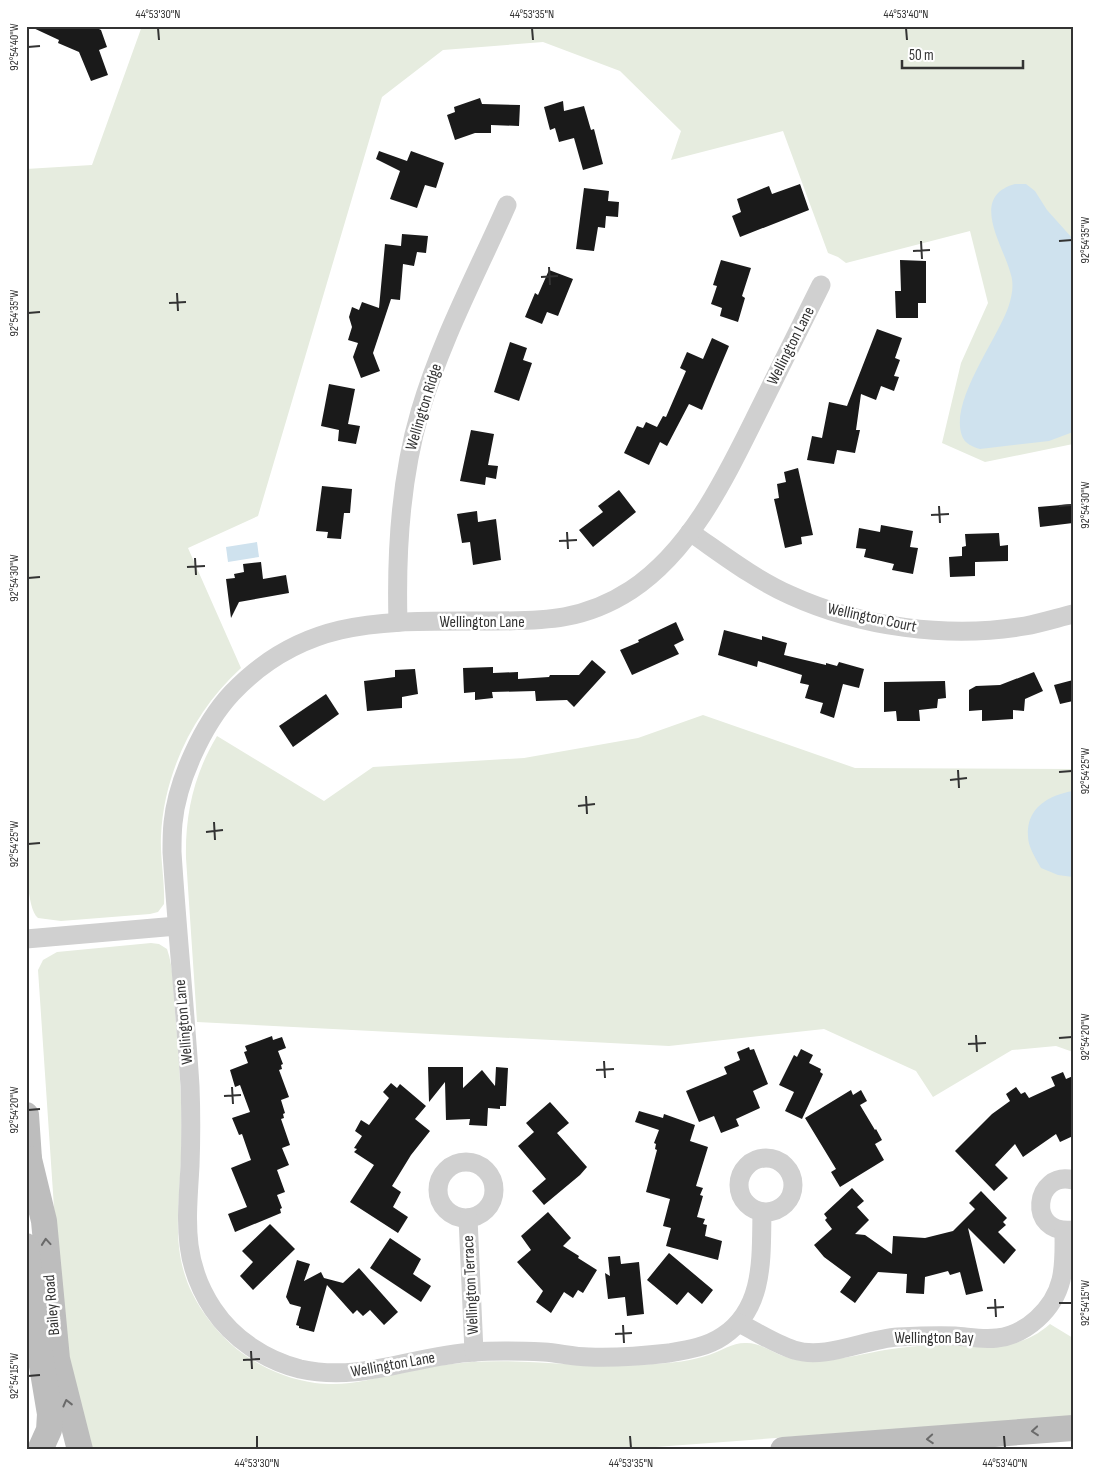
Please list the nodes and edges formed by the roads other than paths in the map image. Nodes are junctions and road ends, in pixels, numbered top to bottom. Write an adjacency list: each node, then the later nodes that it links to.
1 (507, 205): 5 (street, Wellington Ridge)
2 (821, 286): 3 (street, Wellington Lane)
3 (690, 532): 4 (street, Wellington Court); 5 (street, Wellington Lane)
4 (1073, 614)
5 (398, 622): 6 (street, Wellington Lane)
6 (177, 926): 7 (street); 17 (street, Wellington Lane)
7 (26, 939)
8 (26, 1115): 9 (main road, Bailey Road)
9 (29, 1159): 11 (main road, Bailey Road); 22 (main road, Bailey Road, one-way to 9)
10 (1073, 1180): 14 (street, Wellington Bay)
11 (26, 1197)
12 (762, 1212): 16 (street, Wellington Lane)
13 (468, 1218): 17 (street, Wellington Terrace)
14 (1068, 1231): 16 (street, Wellington Bay)
15 (26, 1246): 21 (main road, Bailey Road)
16 (739, 1323): 17 (street, Wellington Lane)
17 (474, 1352)
18 (1073, 1428): 19 (main road, one-way to 19)
19 (997, 1442): 20 (main road)
20 (968, 1443): 23 (main road, one-way to 23)
21 (40, 1450)
22 (80, 1450)
23 (783, 1450)

